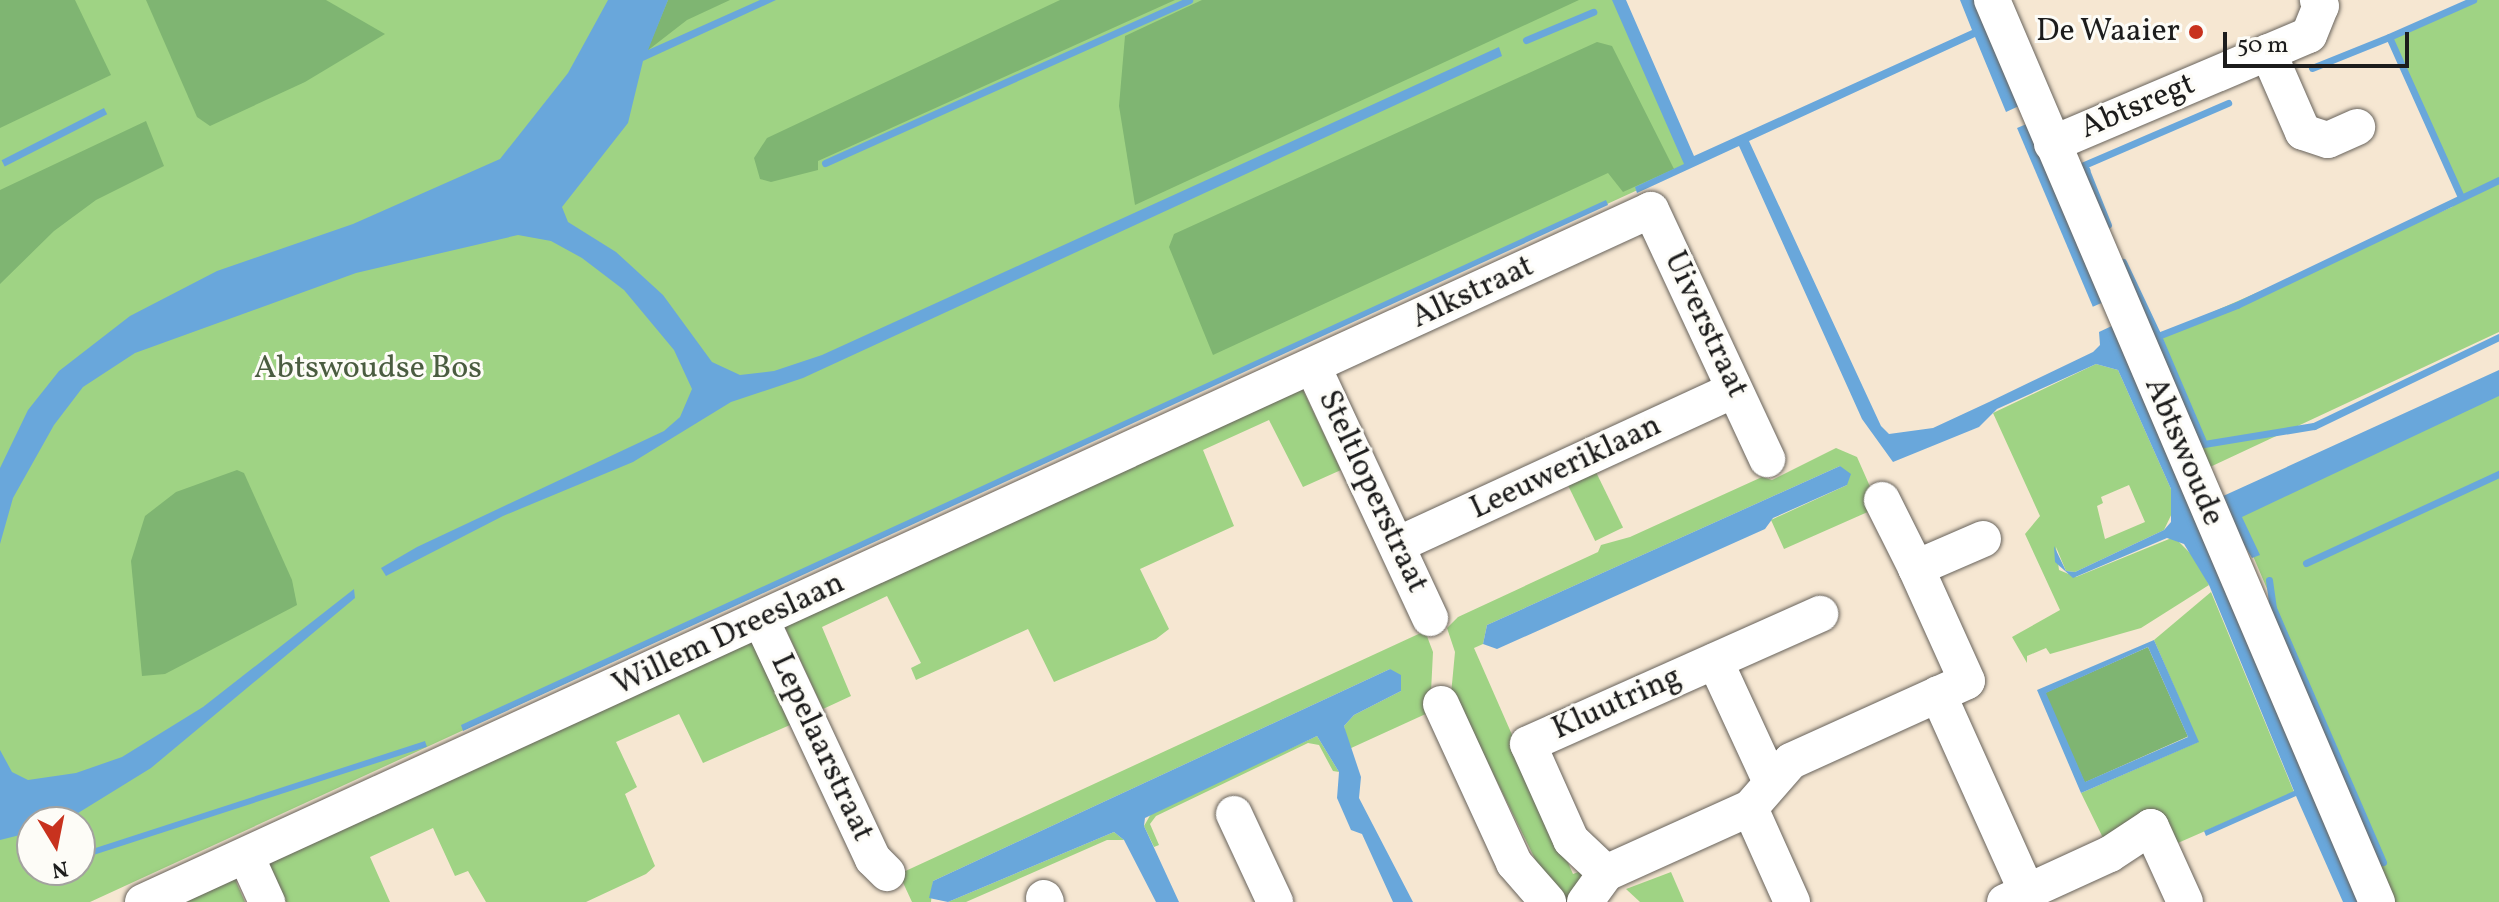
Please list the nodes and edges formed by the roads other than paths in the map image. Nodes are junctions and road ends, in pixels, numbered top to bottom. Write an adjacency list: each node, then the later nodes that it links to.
1 (1992, 0): 5 (street, Abtswoude)
2 (2318, 0): 3 (street, Abtsregt)
3 (2268, 52): 4 (street); 5 (street, Abtsregt)
4 (2357, 127)
5 (2061, 166): 33 (street, Abtswoude)
6 (1633, 219): 7 (street, Alkstraat); 8 (street, Uiverstraat)
7 (1313, 367): 12 (street, Steltloperstraat); 16 (street, Willem Dreeslaan)
8 (1734, 390): 9 (street, Uiverstraat); 12 (street, Leeuweriklaan)
9 (1767, 459)
10 (1882, 500): 13 (street)
11 (1983, 539): 13 (street)
12 (1397, 545): 15 (street, Steltloperstraat)
13 (1916, 568): 18 (street)
14 (1820, 614): 17 (street, Kluutring)
15 (1430, 618)
16 (761, 620): 22 (street, Willem Dreeslaan); 23 (street, Lepelaarstraat)
17 (1715, 661): 20 (street, Kluutring); 24 (street, Kluutring)
18 (1953, 688): 20 (street); 25 (street)
19 (1441, 704): 29 (street)
20 (1760, 795): 24 (street); 31 (street, Kluutring)
21 (1234, 814): 28 (street)
22 (246, 856): 26 (street, Willem Dreeslaan); 27 (street)
23 (887, 873)
24 (1606, 873): 30 (street)
25 (2016, 897): 32 (street)
26 (143, 902)
27 (267, 902)
28 (1275, 902)
29 (1548, 902)
30 (1585, 902)
31 (1792, 902)
32 (2185, 902)
33 (2377, 902)

